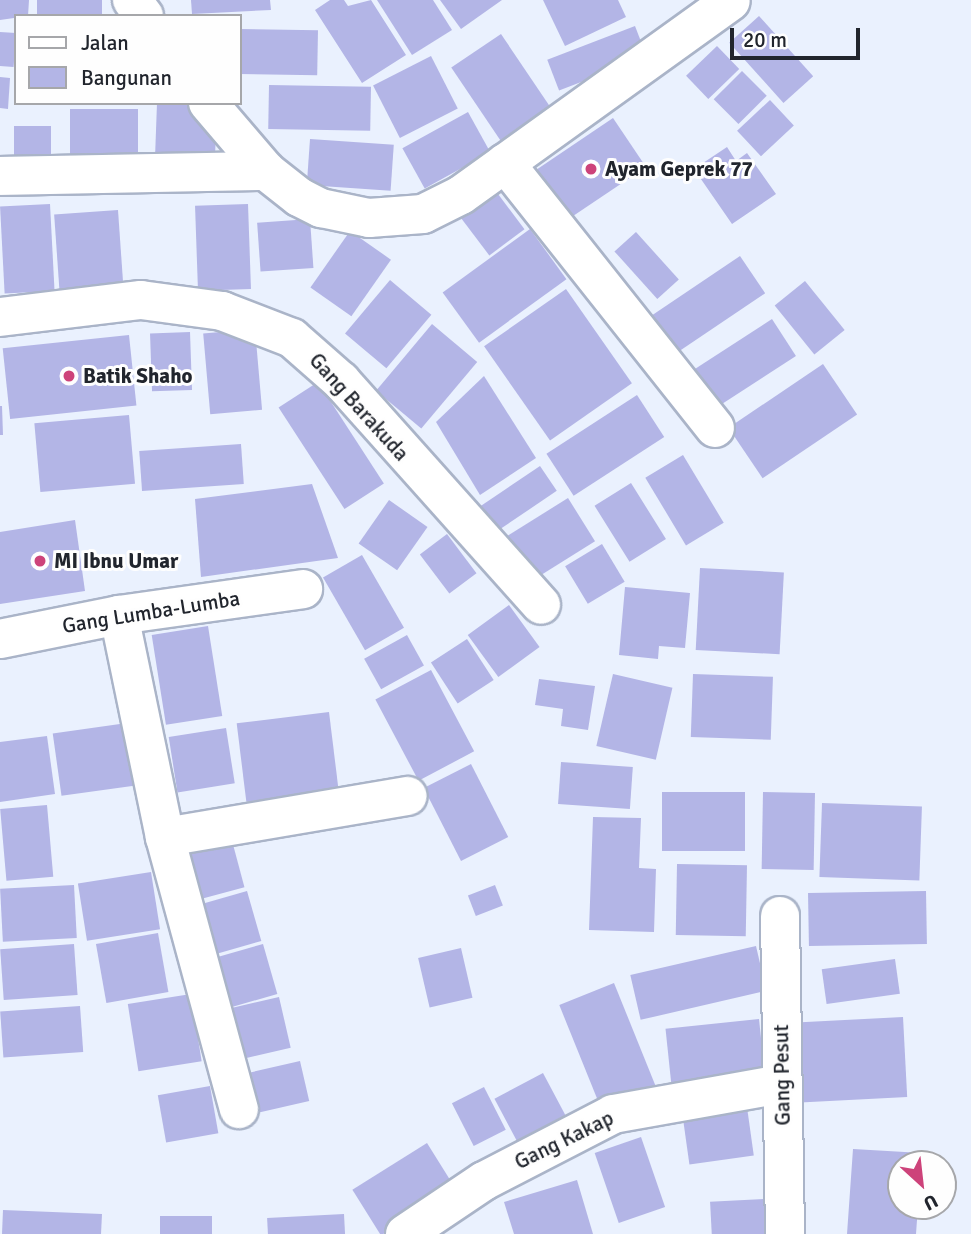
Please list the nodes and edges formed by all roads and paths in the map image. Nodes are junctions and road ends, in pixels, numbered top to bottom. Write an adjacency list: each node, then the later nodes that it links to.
1 (731, 1): 3 (street)
2 (210, 105): 4 (street)
3 (505, 163): 4 (street); 7 (street)
4 (266, 171): 5 (street)
5 (0, 176)
6 (0, 317): 9 (street, Gang Barakuda)
7 (715, 428)
8 (303, 589): 10 (street, Gang Lumba-Lumba)
9 (541, 606)
10 (120, 615): 11 (street, Gang Lumba-Lumba); 13 (street)
11 (0, 639)
12 (408, 796): 13 (street)
13 (165, 837): 16 (street)
14 (780, 916): 15 (street, Gang Pesut)
15 (782, 1084): 17 (street, Gang Kakap); 18 (street, Gang Pesut)
16 (239, 1109)
17 (405, 1234)
18 (785, 1234)

